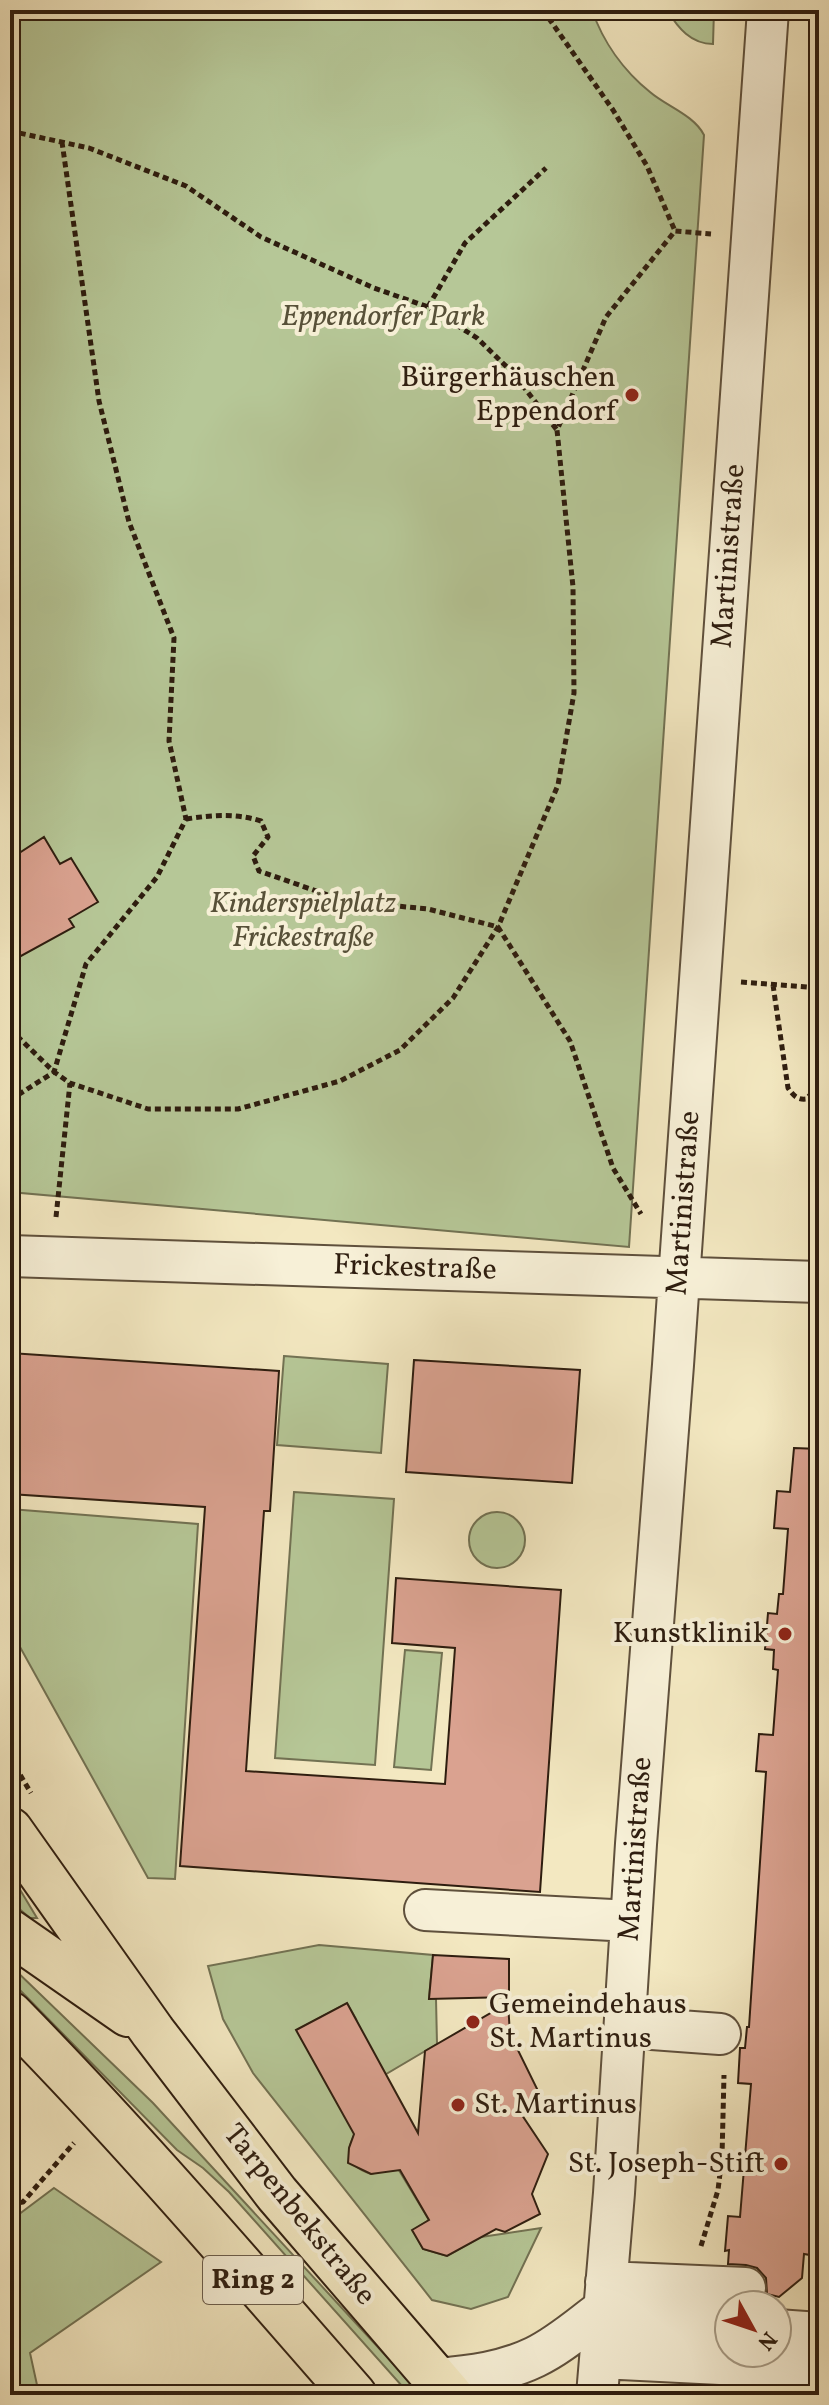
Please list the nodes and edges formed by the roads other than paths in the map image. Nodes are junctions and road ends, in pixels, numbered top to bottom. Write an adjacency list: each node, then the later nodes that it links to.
1 (768, 10): 3 (street, Martinistraße)
2 (10, 1256): 3 (street, Frickestraße)
3 (678, 1277): 4 (street, Frickestraße); 7 (street, Martinistraße)
4 (819, 1282)
5 (10, 1830): 11 (main road, Tarpenbekstraße / Ring 2)
6 (425, 1910): 7 (street)
7 (631, 1921): 10 (street, Martinistraße)
8 (10, 1932): 11 (main road, Tarpenbekstraße)
9 (10, 2014): 21 (main road, Ring 2)
10 (625, 2027): 12 (street); 14 (street, Martinistraße)
11 (153, 2032): 20 (main road, Tarpenbekstraße / Ring 2)
12 (720, 2034)
13 (745, 2288): 14 (street)
14 (604, 2303): 15 (street); 19 (street, Martinistraße); 20 (street)
15 (713, 2324)
16 (793, 2331): 17 (street)
17 (819, 2333)
18 (819, 2369): 19 (street)
19 (599, 2376)
20 (443, 2387)
21 (354, 2395)

